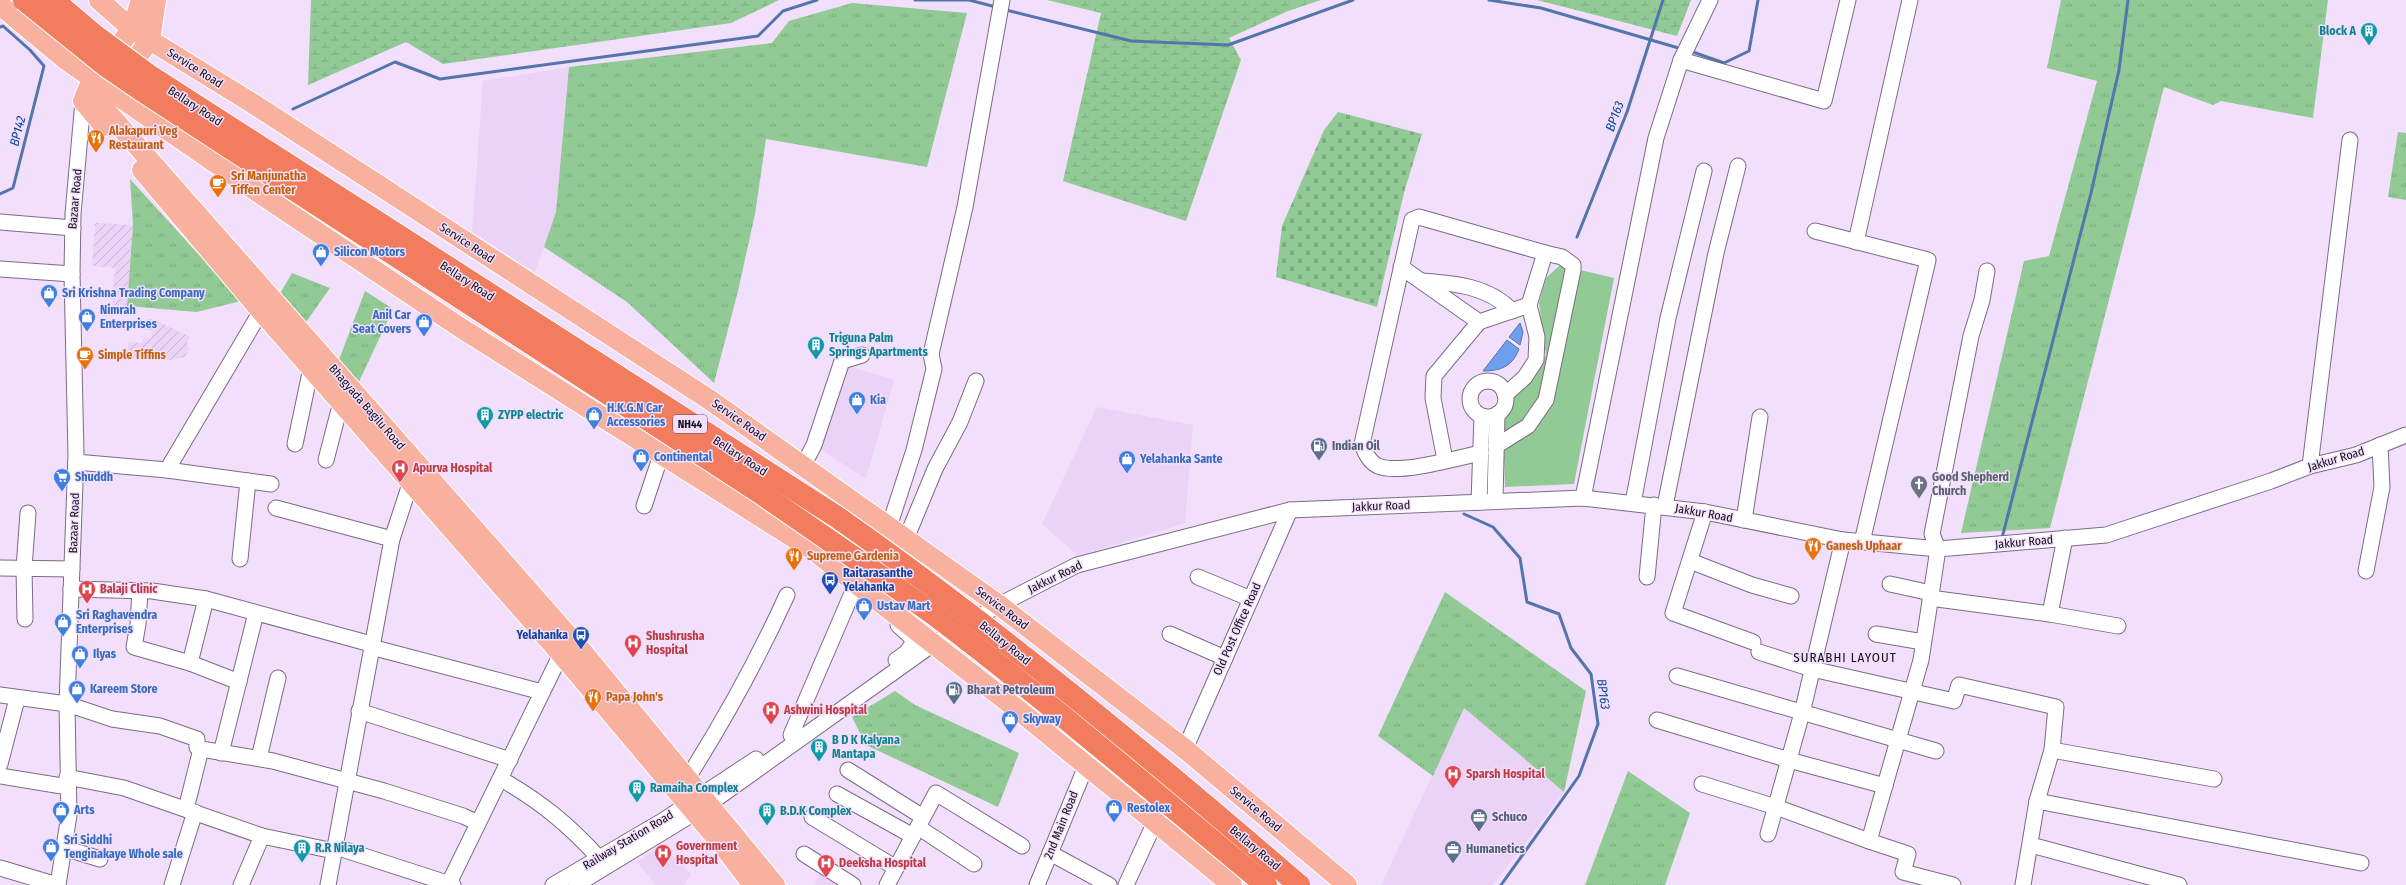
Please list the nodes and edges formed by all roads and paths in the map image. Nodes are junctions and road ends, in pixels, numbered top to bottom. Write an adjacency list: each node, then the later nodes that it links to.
1 (24, 0): 174 (highway, Bellary Road / NH44, bridge)
2 (53, 0): 175 (highway, Bellary Road / NH44, bridge)
3 (99, 0): 11 (main road, Service Road)
4 (141, 0): 11 (main road)
5 (156, 0): 12 (main road)
6 (1002, 0): 65 (street)
7 (1710, 0): 13 (street)
8 (1848, 0): 13 (street)
9 (1910, 0): 21 (street)
10 (0, 5): 14 (main road)
11 (132, 29): 12 (main road, Service Road); 14 (main road)
12 (150, 40): 14 (main road); 48 (main road, Service Road)
13 (1681, 60): 54 (street)
14 (93, 98): 19 (street, Bazaar Road); 29 (main road, Bhagyada Bagilu Road); 44 (main road); 51 (main road, Bhagyada Bagilu Road)
15 (2350, 140): 49 (street)
16 (1738, 166): 59 (street)
17 (1704, 171): 57 (street)
18 (0, 222): 19 (street)
19 (73, 228): 26 (street, Bazaar Road)
20 (1815, 231): 21 (street)
21 (1856, 242): 70 (street)
22 (1545, 253): 23 (street); 28 (street); 42 (street)
23 (1401, 267): 27 (street); 46 (street)
24 (0, 269): 26 (street)
25 (1987, 271): 71 (street)
26 (72, 274): 47 (street, Bazaar Road)
27 (1421, 281): 30 (street); 31 (street)
28 (1529, 305): 30 (street); 35 (street)
29 (261, 311): 33 (main road, Bhagyada Bagilu Road); 50 (street)
30 (1512, 311): 31 (street)
31 (1479, 322): 46 (street)
32 (862, 355): 48 (street)
33 (311, 368): 36 (main road, Bhagyada Bagilu Road); 40 (street)
34 (976, 381): 68 (street)
35 (1505, 395): 37 (street); 37 (street)
36 (341, 402): 45 (street); 51 (main road, Bhagyada Bagilu Road)
37 (1490, 415): 42 (street); 43 (street)
38 (1760, 417): 64 (street)
39 (2406, 435): 41 (street, Jakkur Road)
40 (295, 444)
41 (2380, 445): 49 (street, Jakkur Road); 77 (street)
42 (1496, 446): 55 (street)
43 (1481, 453): 46 (street); 56 (street)
44 (662, 455): 58 (street); 80 (main road)
45 (326, 460)
46 (1445, 460)
47 (76, 462): 50 (street); 76 (street, Bazaar Road)
48 (803, 466): 65 (main road, Service Road)
49 (2310, 466): 66 (street, Jakkur Road)
50 (167, 470): 52 (street)
51 (417, 476): 67 (street); 99 (main road, Bhagyada Bagilu Road)
52 (248, 481): 53 (street); 72 (street)
53 (271, 484)
54 (1583, 498): 55 (street, Jakkur Road); 57 (street, Jakkur Road)
55 (1495, 501): 56 (street, Jakkur Road)
56 (1479, 502): 61 (street, Jakkur Road)
57 (1633, 503): 59 (street, Jakkur Road)
58 (644, 506)
59 (1660, 506): 62 (street, Jakkur Road); 79 (street)
60 (276, 508): 67 (street)
61 (1290, 510): 88 (street, Old Post Office Road); 89 (street, Jakkur Road)
62 (1705, 512): 64 (street, Jakkur Road); 73 (street)
63 (28, 513): 75 (street)
64 (1744, 520): 69 (street, Jakkur Road)
65 (889, 527): 68 (main road, Service Road)
66 (2065, 538): 71 (street, Jakkur Road); 91 (street)
67 (392, 539): 98 (street)
68 (906, 539): 89 (main road, Service Road)
69 (1843, 540): 70 (street, Jakkur Road); 102 (street)
70 (1862, 542): 71 (street, Jakkur Road)
71 (1938, 549): 86 (street)
72 (240, 560)
73 (1690, 561): 85 (street); 102 (street)
74 (0, 568): 75 (street)
75 (24, 568): 76 (street); 92 (street)
76 (72, 569): 82 (street, Bazaar Road)
77 (2366, 571)
78 (1198, 577): 88 (street)
79 (1647, 577)
80 (856, 584): 97 (main road); 114 (street); 114 (street)
81 (1890, 584): 86 (street)
82 (71, 589): 83 (street); 110 (street, Bazaar Road)
83 (140, 590): 87 (street); 101 (street)
84 (786, 595): 129 (street)
85 (1791, 596)
86 (1931, 596): 91 (street); 96 (street)
87 (206, 599): 90 (street); 101 (street)
88 (1251, 599): 100 (street, Old Post Office Road)
89 (999, 605): 97 (street, Jakkur Road); 117 (main road, Service Road)
90 (256, 614): 98 (street); 105 (street)
91 (2050, 614): 93 (street)
92 (25, 619)
93 (2118, 626)
94 (1170, 634): 100 (street)
95 (1876, 634): 96 (street)
96 (1924, 642): 107 (street)
97 (933, 644): 125 (main road); 137 (street, Jakkur Road)
98 (371, 646): 106 (street); 111 (street)
99 (569, 650): 106 (street); 129 (main road, Bhagyada Bagilu Road); 137 (main road, Bhagyada Bagilu Road)
100 (1225, 658): 117 (street, Old Post Office Road)
101 (190, 663): 105 (street)
102 (1812, 669): 107 (street); 112 (street)
103 (1677, 676): 112 (street)
104 (278, 678): 121 (street)
105 (239, 682): 120 (street)
106 (542, 692): 122 (street)
107 (1912, 692): 115 (street); 118 (street)
108 (0, 695): 109 (street)
109 (17, 699): 110 (street); 124 (street)
110 (67, 704): 116 (street); 132 (street, Bazaar Road)
111 (359, 711): 122 (street); 131 (street)
112 (1802, 713): 115 (street); 123 (street)
113 (1657, 720): 123 (street)
114 (791, 735): 137 (street)
115 (1898, 739): 119 (street); 134 (street)
116 (201, 749): 120 (street); 139 (street)
117 (1185, 749): 176 (main road, Service Road)
118 (2052, 750): 130 (street); 136 (street)
119 (1936, 751)
120 (221, 753): 121 (street)
121 (259, 758): 131 (street)
122 (510, 760): 128 (street)
123 (1789, 760): 134 (street); 138 (street)
124 (0, 764)
125 (1086, 766): 141 (main road); 151 (street, 2nd Main Road)
126 (848, 770): 143 (street)
127 (0, 776): 132 (street)
128 (501, 779): 142 (street); 153 (street)
129 (687, 779): 137 (main road, Bhagyada Bagilu Road)
130 (2214, 779)
131 (348, 781): 142 (street); 150 (street)
132 (67, 782): 139 (street); 149 (street, Bazaar Road)
133 (1702, 784): 138 (street)
134 (1885, 786): 146 (street)
135 (837, 794): 143 (street)
136 (2037, 801): 147 (street); 156 (street)
137 (698, 804): 153 (street, Railway Station Road); 159 (main road, Bhagyada Bagilu Road); 166 (street, Railway Station Road); 167 (main road, Bhagyada Bagilu Road)
138 (1776, 807): 144 (street); 146 (street)
139 (191, 810): 145 (street); 162 (street)
140 (812, 817): 158 (street)
141 (1155, 822): 172 (street); 173 (main road)
142 (477, 826): 160 (street)
143 (918, 827): 148 (street); 155 (street); 158 (street)
144 (1768, 834)
145 (262, 836): 150 (street); 163 (street)
146 (1869, 841): 177 (street)
147 (2031, 845): 178 (street); 179 (street)
148 (1022, 846)
149 (64, 848): 154 (street); 161 (street, Bazaar Road)
150 (334, 851): 160 (street); 164 (street)
151 (1050, 853): 170 (street, 2nd Main Road); 171 (street)
152 (804, 854): 168 (street)
153 (599, 858): 165 (street, Railway Station Road)
154 (100, 859)
155 (974, 864)
156 (2361, 864)
157 (0, 868): 161 (street)
158 (896, 868): 169 (street)
159 (747, 883)
160 (451, 884)
161 (57, 885)
162 (172, 885)
163 (241, 885)
164 (328, 885)
165 (553, 885)
166 (576, 885)
167 (775, 885)
168 (853, 885)
169 (887, 885)
170 (1037, 885)
171 (1109, 885)
172 (1126, 885)
173 (1232, 885)
174 (1266, 885)
175 (1299, 885)
176 (1347, 885)
177 (1953, 885)
178 (2023, 885)
179 (2179, 885)

